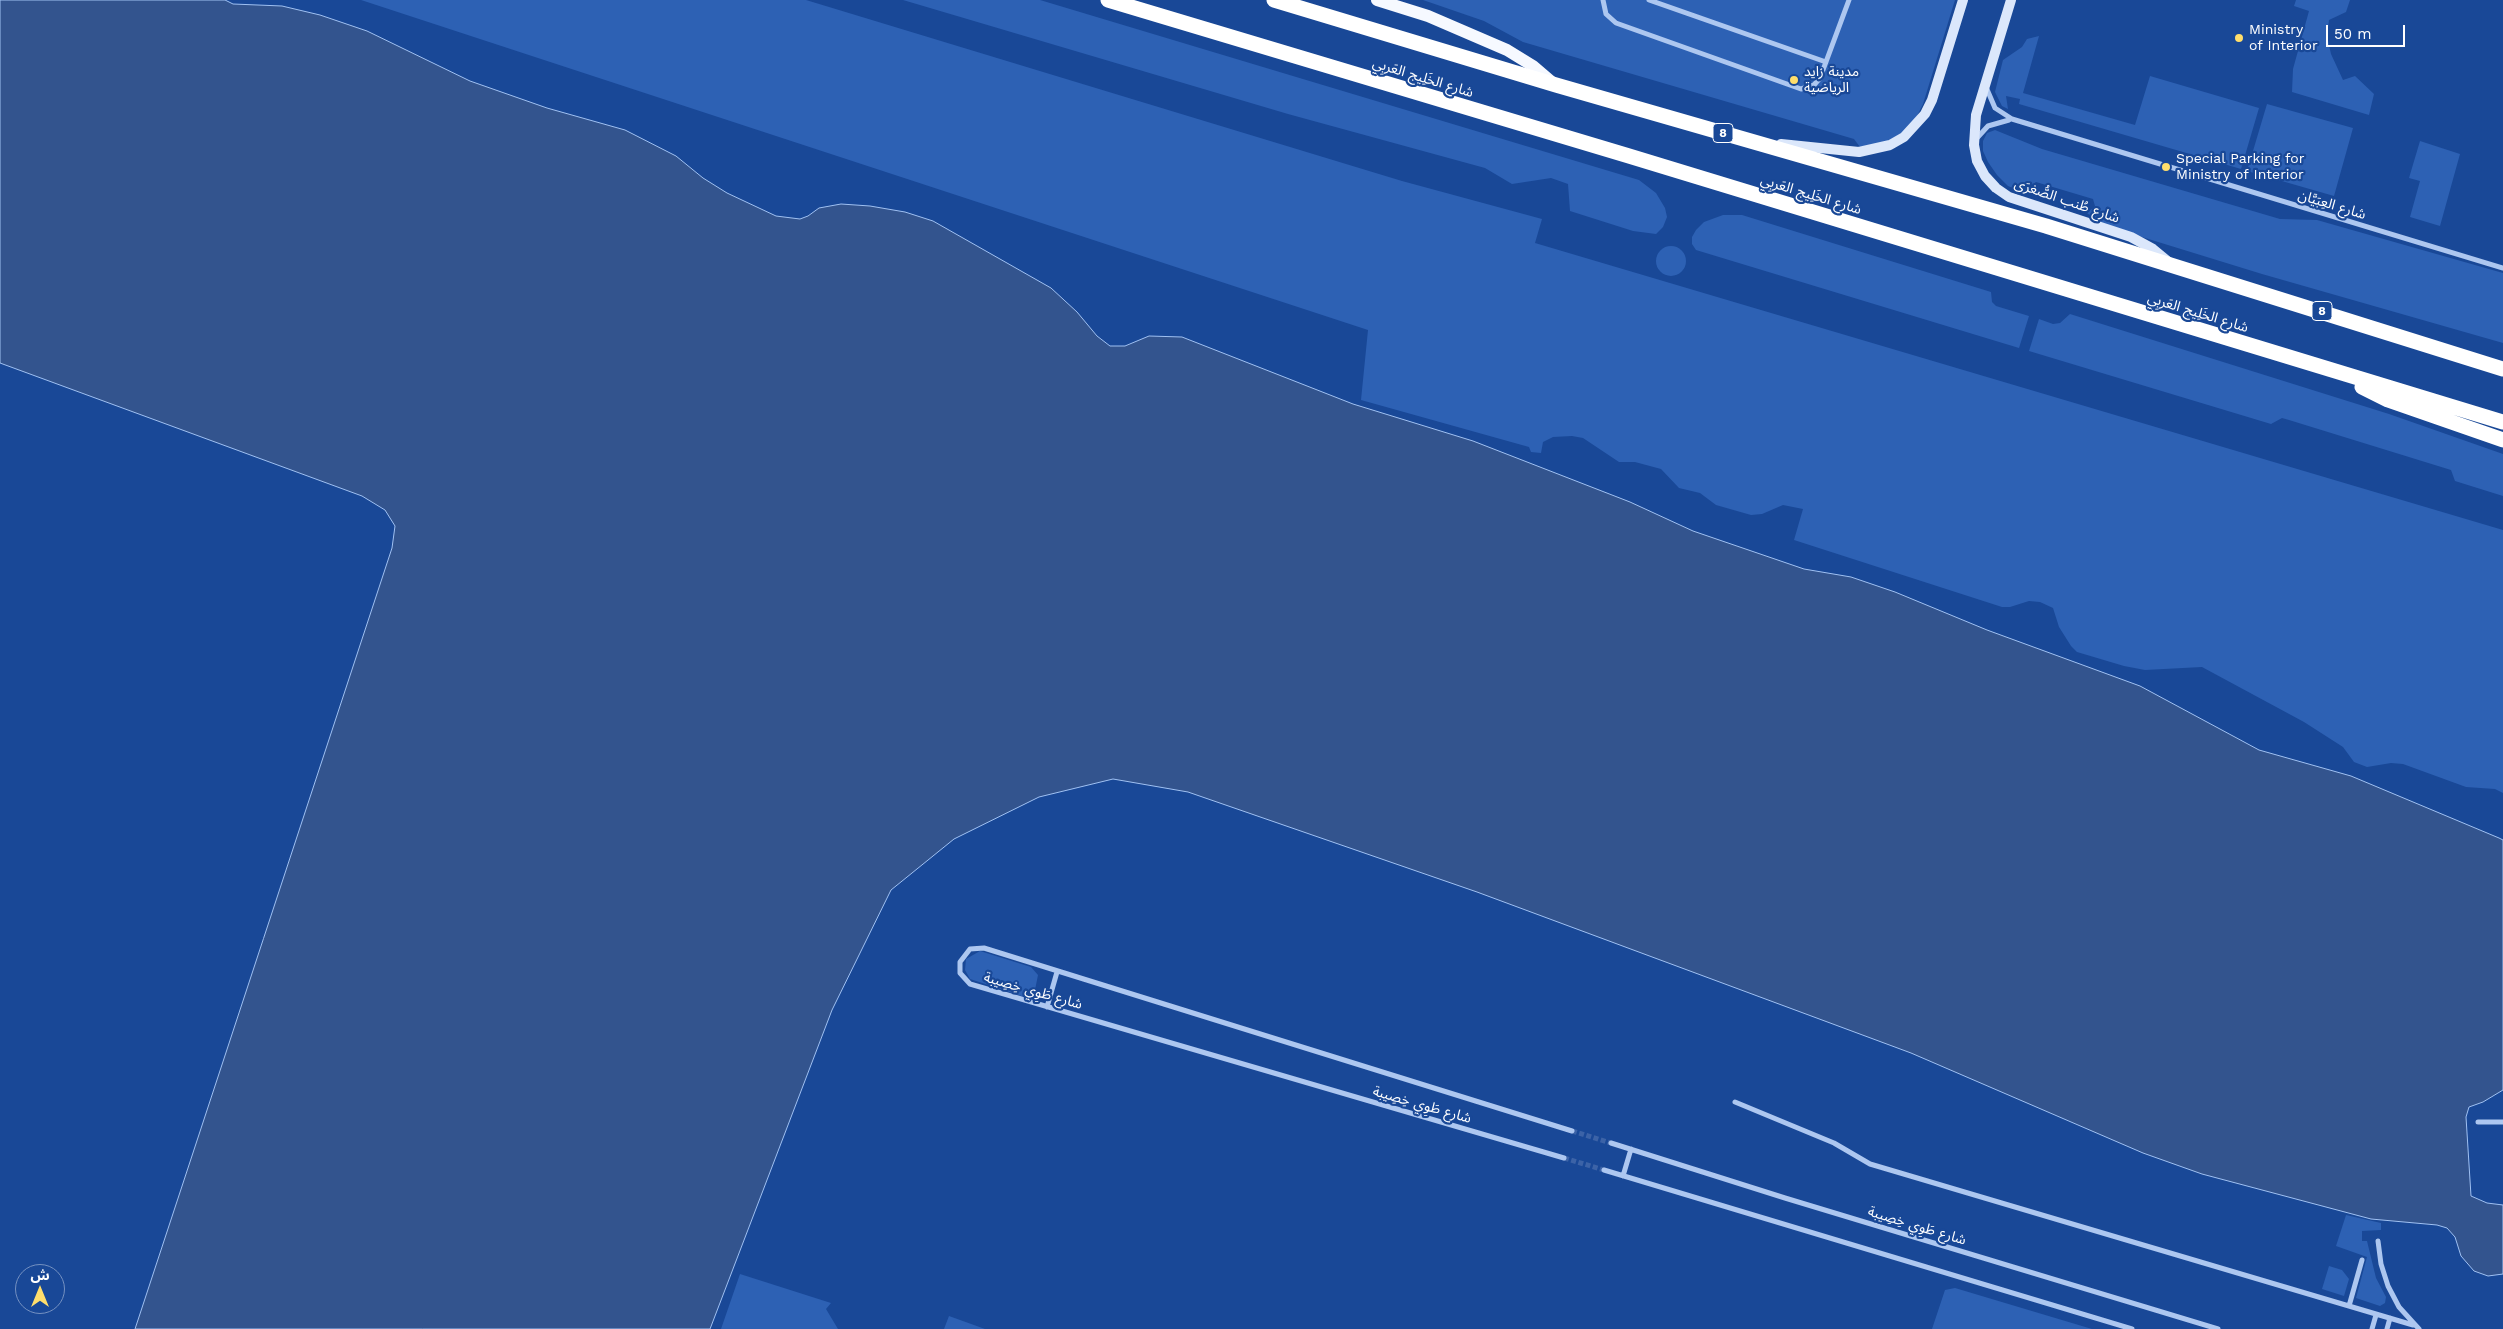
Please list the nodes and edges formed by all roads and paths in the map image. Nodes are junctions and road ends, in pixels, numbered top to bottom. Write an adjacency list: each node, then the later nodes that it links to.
1 (1108, 0): 20 (highway, شارع الخَلِيج العَربِي)
2 (1274, 0): 11 (highway, 8)
3 (1377, 0): 11 (main road)
4 (1603, 0): 9 (street)
5 (1649, 0): 9 (street)
6 (1849, 0): 9 (street)
7 (1963, 0): 13 (street)
8 (2011, 0): 10 (street, شارع طُنب الصُّغرَى)
9 (1826, 62)
10 (1985, 82): 12 (street, شارع العِبَيَّان); 14 (street, شارع طُنب الصُّغرَى)
11 (1556, 85): 13 (highway, 8)
12 (2012, 120): 14 (street); 16 (street, شارع العِبَيَّان)
13 (1753, 141): 15 (highway, 8)
14 (1974, 145): 15 (street, شارع طُنب الصُّغرَى)
15 (2172, 265): 17 (highway, 8)
16 (2503, 268)
17 (2472, 358): 18 (highway); 19 (highway, 8)
18 (2503, 362)
19 (2503, 369)
20 (2339, 373): 21 (highway, شارع الخَلِيج العَربِي); 22 (highway)
21 (2503, 422)
22 (2503, 440)
23 (1057, 972): 24 (street); 24 (street, شارع طَوِي خِصِيبة); 28 (street, شارع طَوِي خِصِيبة)
24 (1047, 1006): 31 (street, شارع طَوِي خِصِيبة)
25 (1735, 1102): 36 (street)
26 (2478, 1122): 27 (street)
27 (2503, 1122)
28 (1572, 1131)
29 (1612, 1143): 30 (street, شارع طَوِي خِصِيبة)
30 (1631, 1149): 33 (street); 41 (street, شارع طَوِي خِصِيبة)
31 (1564, 1158)
32 (1604, 1170): 33 (street)
33 (1623, 1176): 40 (street)
34 (2378, 1240): 39 (street)
35 (2362, 1260): 36 (street)
36 (2349, 1306): 37 (street)
37 (2376, 1315): 38 (street); 42 (street)
38 (2390, 1318): 39 (street); 43 (street)
39 (2413, 1325): 44 (street)
40 (2132, 1329)
41 (2218, 1329)
42 (2372, 1329)
43 (2387, 1329)
44 (2419, 1329)

